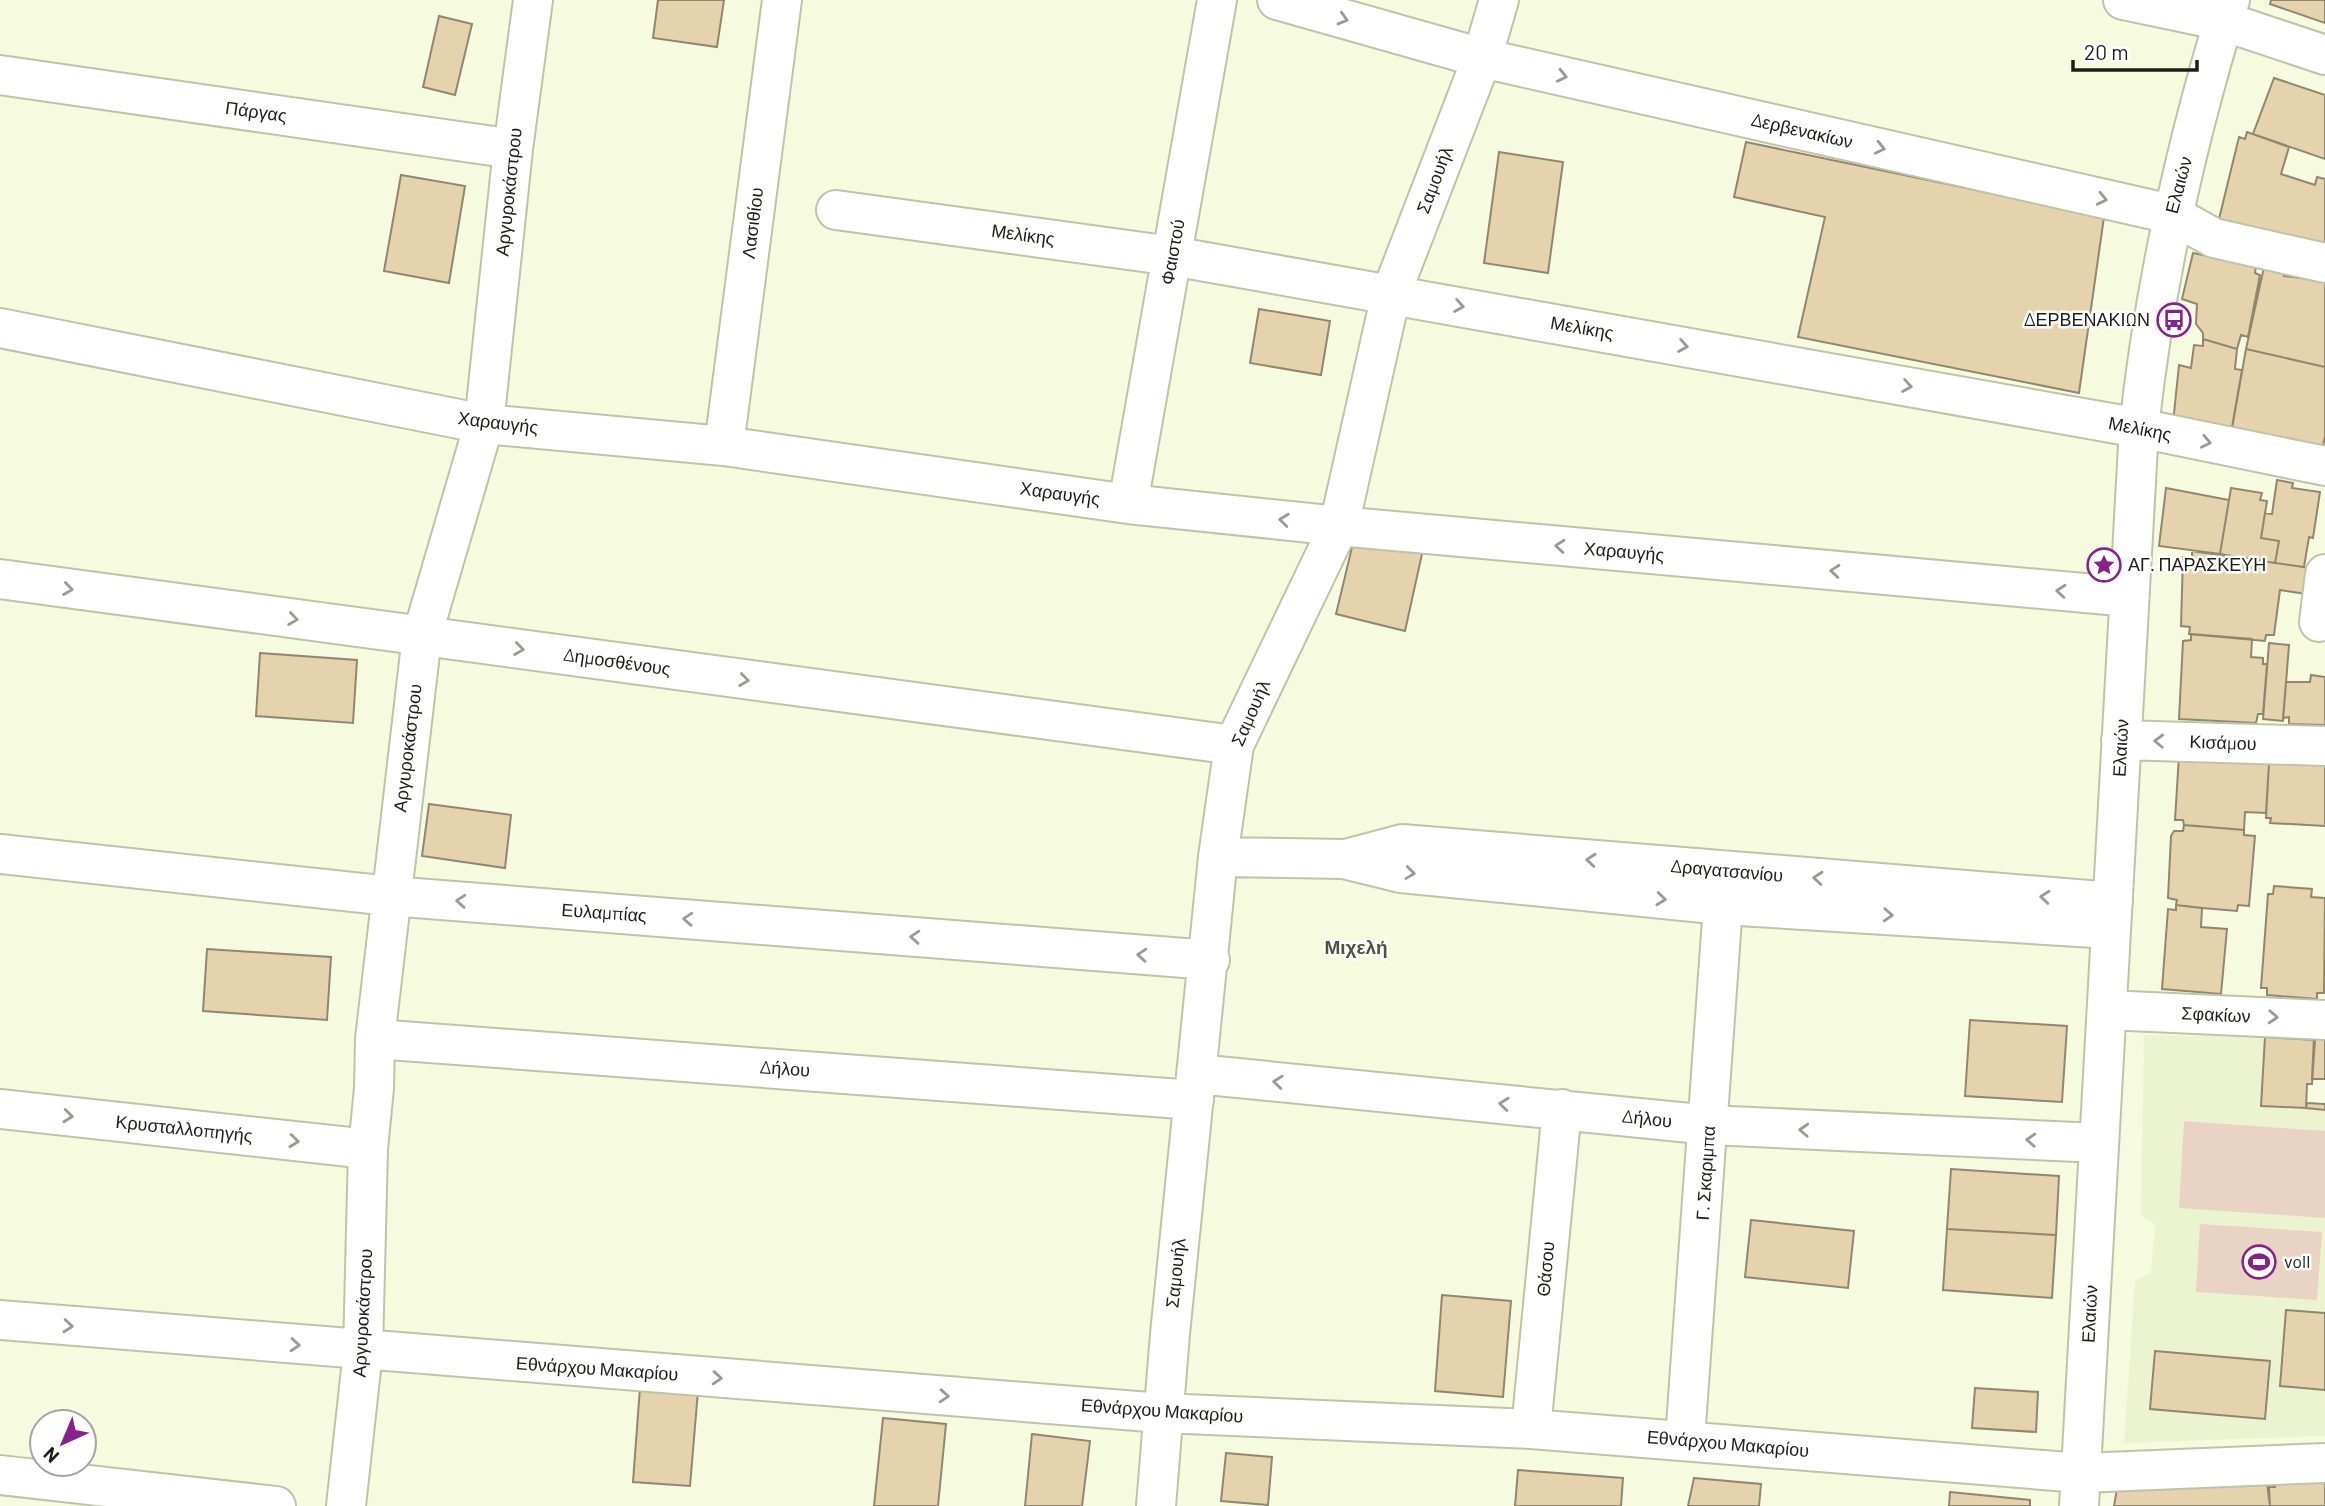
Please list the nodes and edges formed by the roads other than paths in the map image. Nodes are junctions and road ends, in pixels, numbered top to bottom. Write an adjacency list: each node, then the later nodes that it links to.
1 (533, 0): 11 (street, Αργυροκάστρου)
2 (782, 0): 20 (street, Λασιθίου)
3 (1217, 0): 14 (street, Φαιστού)
4 (1277, 0): 9 (street, Δερβενακίων, one-way to 9)
5 (1499, 0): 9 (street, Σαμουήλ)
6 (2123, 0): 7 (street)
7 (2227, 11): 8 (street); 13 (street, Ελαιών)
8 (2325, 55)
9 (1482, 58): 13 (street, Δερβενακίων, one-way to 13); 16 (street, Σαμουήλ)
10 (0, 75): 11 (street, Πάργας)
11 (513, 149): 18 (street, Αργυροκάστρου)
12 (836, 210): 14 (street, Μελίκης)
13 (2171, 214): 15 (street, Δερβενακίων); 19 (street, Ελαιών)
14 (1172, 256): 16 (street, Μελίκης); 22 (street, Φαιστού)
15 (2325, 263)
16 (1391, 294): 19 (street, Μελίκης, one-way to 19); 23 (street, Σαμουήλ)
17 (0, 328): 18 (street, Χαραυγής)
18 (484, 424): 20 (street, Χαραυγής); 28 (street, Αργυροκάστρου)
19 (2139, 428): 21 (street, Μελίκης, one-way to 21); 26 (street, Ελαιών)
20 (724, 446): 22 (street, Χαραυγής)
21 (2325, 467)
22 (1128, 504): 23 (street, Χαραυγής, one-way to 22)
23 (1339, 526): 26 (street, Χαραυγής, one-way to 23); 30 (street, Σαμουήλ)
24 (2325, 574): 27 (street)
25 (0, 579): 28 (street, Δημοσθένους, one-way to 28)
26 (2129, 597): 29 (street, Ελαιών)
27 (2319, 622)
28 (422, 636): 30 (street, Δημοσθένους, one-way to 30); 35 (street, Αργυροκάστρου)
29 (2121, 740): 31 (street, Κισάμου, one-way to 29); 37 (street, Ελαιών)
30 (1234, 745): 33 (street, Σαμουήλ)
31 (2325, 746)
32 (0, 854): 35 (street, Ευλαμπίας)
33 (1218, 857): 34 (street, Δραγατσανίου); 38 (street, Σαμουήλ)
34 (1344, 859): 36 (street, Δραγατσανίου, one-way to 36); 37 (street, Δραγατσανίου, one-way to 34)
35 (390, 896): 38 (street, Ευλαμπίας, one-way to 35); 41 (street, Αργυροκάστρου)
36 (1723, 905): 37 (street, Δραγατσανίου, one-way to 37); 45 (street, Γ. Σκαριμπα)
37 (2112, 916): 39 (street, Ελαιών)
38 (1210, 960): 42 (street, Σαμουήλ)
39 (2107, 1010): 40 (street, Σφακίων, one-way to 40); 46 (street, Ελαιών)
40 (2325, 1020)
41 (375, 1039): 42 (street, Δήλου); 47 (street, Αργυροκάστρου)
42 (1195, 1087): 44 (street, Δήλου, one-way to 42); 50 (street, Σαμουήλ)
43 (0, 1109): 47 (street, Κρυσταλλοπηγής, one-way to 47)
44 (1562, 1110): 45 (street, Δήλου); 51 (street, Θάσου)
45 (1710, 1125): 46 (street, Δήλου, one-way to 45); 52 (street, Γ. Σκαριμπα)
46 (2099, 1143): 55 (street, Ελαιών)
47 (368, 1149): 49 (street, Αργυροκάστρου)
48 (0, 1320): 49 (street, Εθνάρχου Μακαρίου, one-way to 49)
49 (363, 1351): 50 (street, Εθνάρχου Μακαρίου, one-way to 50); 57 (street, Αργυροκάστρου)
50 (1162, 1413): 51 (street, Εθνάρχου Μακαρίου); 58 (street, Σαμουήλ)
51 (1531, 1429): 52 (street, Εθνάρχου Μακαρίου)
52 (1685, 1440): 55 (street, Εθνάρχου Μακαρίου)
53 (2325, 1463): 55 (street, Εθνάρχου Μακαρίου)
54 (0, 1475): 56 (street)
55 (2080, 1490)
56 (276, 1506)
57 (346, 1506)
58 (1156, 1506)

